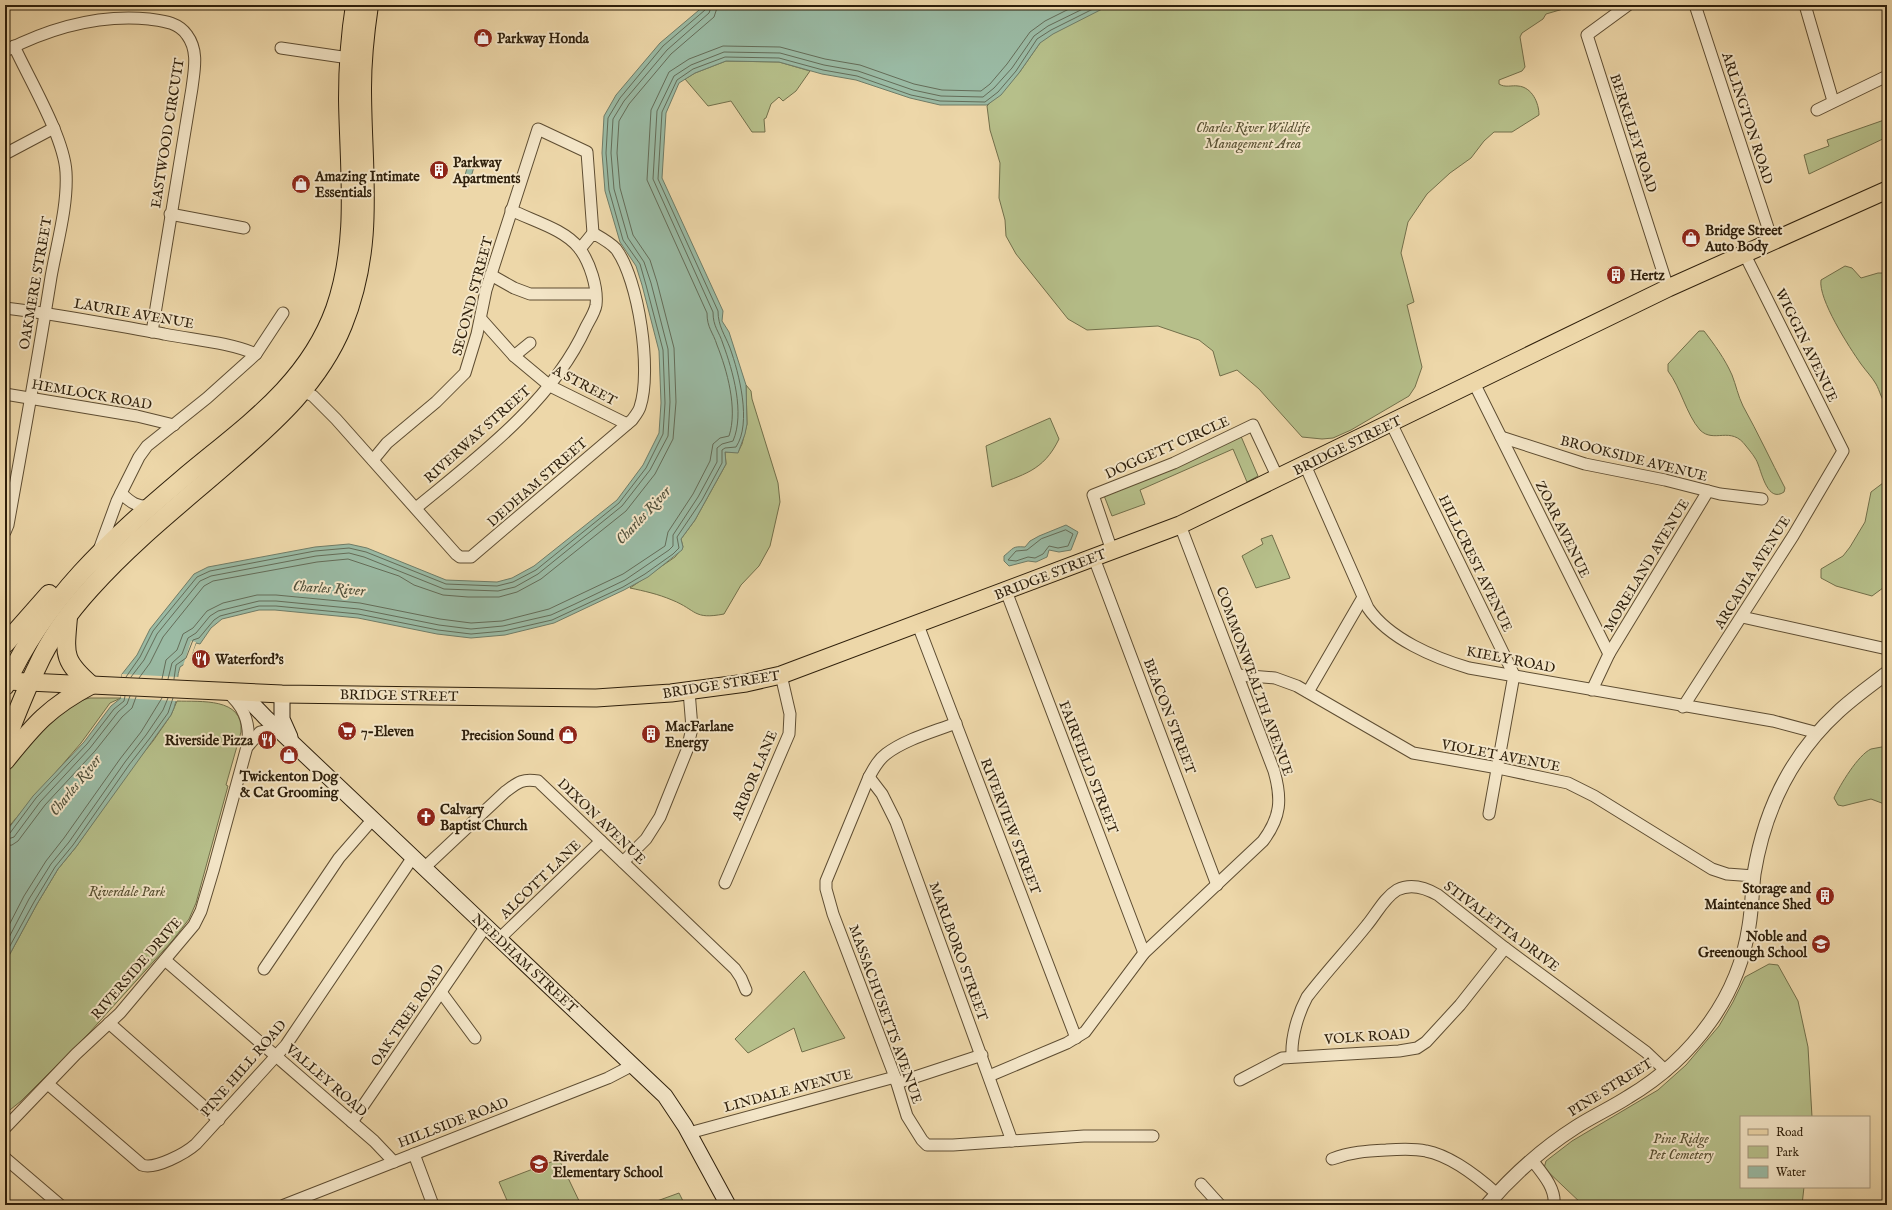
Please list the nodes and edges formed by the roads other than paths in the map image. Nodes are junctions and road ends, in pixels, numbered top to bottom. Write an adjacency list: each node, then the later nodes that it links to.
1 (355, 5): 8 (highway)
2 (369, 5): 35 (highway)
3 (1628, 5): 23 (street, BERKELEY ROAD)
4 (1696, 5): 19 (street, ARLINGTON ROAD)
5 (1805, 5): 10 (street)
6 (9, 48): 12 (street, OAKMERE STREET); 16 (street, EASTWOOD CIRCUIT)
7 (281, 48): 8 (street)
8 (349, 58): 49 (highway)
9 (1887, 76): 10 (street)
10 (1833, 101): 11 (street)
11 (1816, 110)
12 (54, 128): 13 (street); 26 (street, OAKMERE STREET)
13 (5, 154)
14 (1887, 190): 19 (main road, BRIDGE STREET)
15 (511, 210): 18 (street, SECOND STREET); 20 (street); 22 (street, SECOND STREET)
16 (170, 214): 17 (street); 29 (street, EASTWOOD CIRCUIT)
17 (244, 228)
18 (593, 233): 20 (street); 39 (street, DEDHAM STREET)
19 (1772, 240): 21 (main road, BRIDGE STREET)
20 (580, 249): 24 (street, RIVERWAY STREET)
21 (1744, 253): 23 (main road, BRIDGE STREET); 42 (street, WIGGIN AVENUE)
22 (491, 275): 24 (street); 28 (street, SECOND STREET)
23 (1668, 288): 33 (main road, BRIDGE STREET)
24 (595, 294): 34 (street, RIVERWAY STREET)
25 (5, 308): 26 (street, LAURIE AVENUE)
26 (45, 312): 29 (street, LAURIE AVENUE); 37 (street, OAKMERE STREET)
27 (283, 312): 31 (street)
28 (481, 319): 32 (street, A STREET); 43 (street, SECOND STREET)
29 (152, 332): 31 (street, LAURIE AVENUE)
30 (530, 343): 32 (street)
31 (256, 354): 40 (street)
32 (514, 356): 34 (street, A STREET)
33 (1474, 383): 38 (main road, BRIDGE STREET); 41 (street, ZOAR AVENUE)
34 (550, 386): 39 (street, A STREET); 50 (street, RIVERWAY STREET)
35 (303, 391): 43 (street, DEDHAM STREET); 58 (highway)
36 (5, 394): 37 (street, HEMLOCK ROAD)
37 (30, 398): 40 (street, HEMLOCK ROAD); 52 (street, OAKMERE STREET)
38 (1391, 423): 44 (main road, BRIDGE STREET); 67 (street, HILLCREST AVENUE)
39 (627, 424): 50 (street, DEDHAM STREET)
40 (174, 425): 47 (street)
41 (1501, 437): 46 (street, BROOKSIDE AVENUE); 63 (street, ZOAR AVENUE)
42 (1843, 451): 59 (street, ARCADIA AVENUE)
43 (374, 460): 50 (street, DEDHAM STREET)
44 (1305, 465): 45 (main road, BRIDGE STREET); 57 (street, KIELY ROAD)
45 (1278, 478): 51 (main road, BRIDGE STREET); 53 (street, DOGGETT CIRCLE)
46 (1708, 491): 48 (street, BROOKSIDE AVENUE); 63 (street, MORELAND AVENUE)
47 (121, 493): 49 (street); 54 (street)
48 (1762, 499)
49 (151, 506): 54 (highway)
50 (416, 508)
51 (1180, 525): 53 (main road, BRIDGE STREET); 66 (street, COMMONWEALTH AVENUE)
52 (5, 532)
53 (1112, 551): 55 (main road, BRIDGE STREET)
54 (97, 554): 61 (highway); 68 (highway)
55 (1094, 558): 56 (main road, BRIDGE STREET); 93 (street, BEACON STREET)
56 (1006, 592): 60 (main road, BRIDGE STREET); 97 (street, FAIRFIELD STREET)
57 (1362, 599): 67 (street, KIELY ROAD); 74 (street)
58 (68, 616): 69 (highway); 70 (highway)
59 (1742, 617): 62 (street); 76 (street, ARCADIA AVENUE)
60 (918, 624): 65 (main road, BRIDGE STREET); 77 (street, RIVERVIEW STREET)
61 (5, 644)
62 (1887, 650)
63 (1609, 654): 71 (street)
64 (1887, 673): 79 (street, PINE STREET)
65 (781, 675): 73 (main road, BRIDGE STREET); 92 (street, ARBOR LANE)
66 (1238, 675): 74 (street, VIOLET AVENUE); 93 (street, COMMONWEALTH AVENUE)
67 (1514, 675): 71 (street, KIELY ROAD); 84 (street)
68 (6, 682): 69 (main road, BRIDGE STREET)
69 (30, 683): 70 (main road, BRIDGE STREET); 80 (highway)
70 (91, 685): 72 (main road, BRIDGE STREET); 83 (highway)
71 (1592, 690): 76 (street, KIELY ROAD)
72 (233, 691): 75 (main road, BRIDGE STREET); 78 (main road, NEEDHAM STREET); 82 (street, RIVERSIDE DRIVE)
73 (689, 691): 75 (main road, BRIDGE STREET); 90 (street)
74 (1308, 692): 84 (street, VIOLET AVENUE)
75 (282, 694): 81 (main road, NEEDHAM STREET)
76 (1684, 707): 79 (street, KIELY ROAD)
77 (956, 723): 85 (street, MASSACHUSETTS AVENUE); 104 (street, RIVERVIEW STREET)
78 (277, 728): 81 (main road, NEEDHAM STREET); 82 (street, RIVERSIDE DRIVE)
79 (1818, 733): 91 (street, PINE STREET)
80 (5, 743)
81 (294, 743): 87 (main road, NEEDHAM STREET)
82 (247, 748): 98 (street, RIVERSIDE DRIVE)
83 (5, 761)
84 (1498, 768): 86 (street); 91 (street, VIOLET AVENUE)
85 (869, 777): 105 (street, MARLBORO STREET); 111 (street, MASSACHUSETTS AVENUE)
86 (1489, 814)
87 (373, 819): 89 (main road, NEEDHAM STREET); 99 (street)
88 (601, 841): 89 (street, DIXON AVENUE); 90 (street, DIXON AVENUE); 95 (street, ALCOTT LANE)
89 (419, 862): 94 (main road, NEEDHAM STREET); 106 (street, PINE HILL ROAD)
90 (623, 862): 100 (street, DIXON AVENUE)
91 (1754, 876): 109 (street, PINE STREET)
92 (725, 883)
93 (1217, 885): 97 (street, COMMONWEALTH AVENUE)
94 (486, 926): 95 (main road, NEEDHAM STREET); 101 (street, OAK TREE ROAD)
95 (499, 939): 108 (main road, NEEDHAM STREET)
96 (1505, 948): 107 (street, VOLK ROAD); 107 (street, STIVALETTA DRIVE); 109 (street, STIVALETTA DRIVE)
97 (1144, 954): 104 (street, COMMONWEALTH AVENUE)
98 (165, 960): 102 (street, RIVERSIDE DRIVE); 106 (street, VALLEY ROAD)
99 (264, 969)
100 (746, 990)
101 (441, 992): 103 (street); 115 (street, OAK TREE ROAD)
102 (109, 1023): 113 (street, RIVERSIDE DRIVE); 114 (street)
103 (475, 1038)
104 (1076, 1038): 110 (street, COMMONWEALTH AVENUE)
105 (982, 1055): 110 (street, MARLBORO STREET); 111 (street, LINDALE AVENUE)
106 (276, 1056): 114 (street, PINE HILL ROAD); 115 (street, VALLEY ROAD)
107 (1292, 1056): 112 (street, VOLK ROAD)
108 (633, 1065): 117 (main road, NEEDHAM STREET); 120 (street, HILLSIDE ROAD)
109 (1666, 1071): 123 (street, PINE STREET)
110 (989, 1076): 119 (street, MARLBORO STREET)
111 (896, 1080): 117 (street, LINDALE AVENUE); 119 (street, MASSACHUSETTS AVENUE)
112 (1240, 1080)
113 (48, 1084): 114 (street, PINE HILL ROAD); 116 (street, RIVERSIDE DRIVE)
114 (219, 1120)
115 (352, 1122): 124 (street, VALLEY ROAD)
116 (5, 1128)
117 (689, 1133): 131 (main road, NEEDHAM STREET)
118 (1153, 1136): 119 (street, MASSACHUSETTS AVENUE)
119 (1012, 1141)
120 (414, 1154): 124 (street, HILLSIDE ROAD); 130 (street)
121 (5, 1158): 128 (street)
122 (1332, 1159): 126 (street)
123 (1532, 1160): 126 (street, PINE STREET); 134 (street)
124 (394, 1162): 127 (street, HILLSIDE ROAD)
125 (1200, 1184): 132 (street)
126 (1497, 1194): 133 (street, PINE STREET)
127 (303, 1201): 129 (street, HILLSIDE ROAD)
128 (60, 1205)
129 (284, 1205)
130 (433, 1205)
131 (728, 1205)
132 (1220, 1205)
133 (1487, 1205)
134 (1554, 1205)

